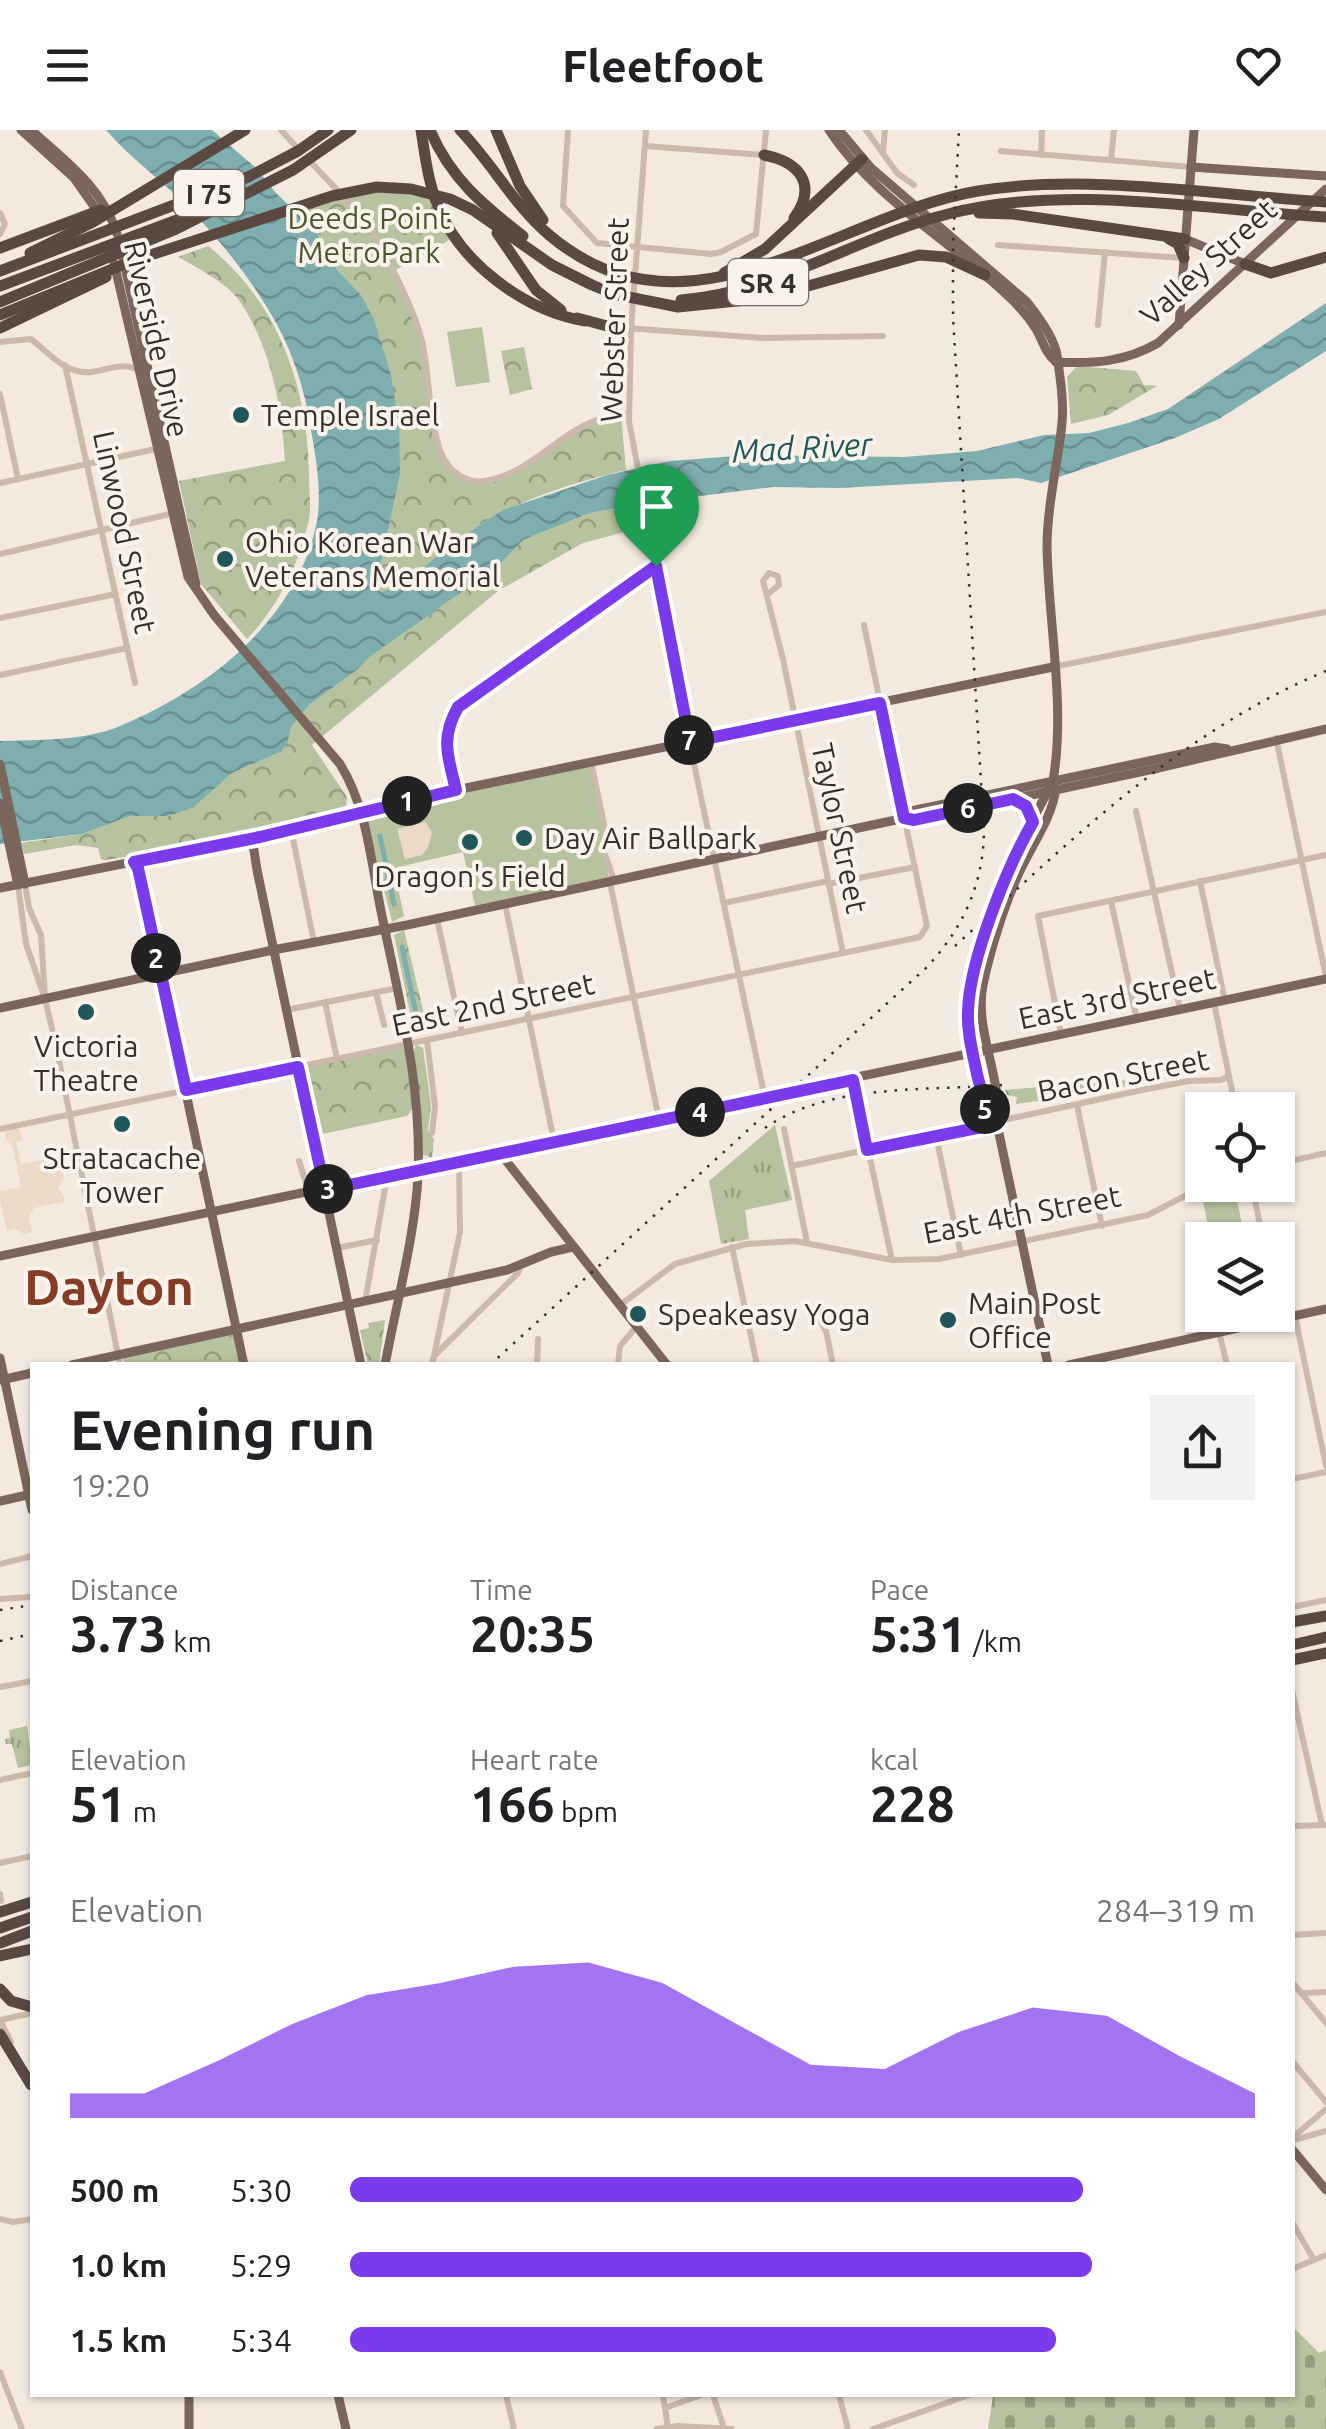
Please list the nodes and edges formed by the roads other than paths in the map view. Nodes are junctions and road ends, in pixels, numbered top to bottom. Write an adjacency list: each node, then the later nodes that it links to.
1 (21, 130): 76 (main road, Riverside Drive)
2 (31, 130): 80 (main road, Riverside Drive)
3 (231, 130): 31 (highway)
4 (245, 130): 31 (highway)
5 (281, 130): 79 (street)
6 (328, 130): 40 (highway, I 75)
7 (351, 130): 34 (highway, I 75)
8 (422, 130): 65 (highway)
9 (430, 130): 59 (highway)
10 (460, 130): 49 (highway, SR 4)
11 (496, 130): 49 (highway)
12 (568, 130): 47 (street)
13 (646, 130): 22 (street, Webster Street)
14 (766, 130): 25 (street)
15 (829, 130): 27 (main road)
16 (839, 130): 27 (main road)
17 (866, 130): 24 (street)
18 (885, 130): 24 (street)
19 (1042, 130): 26 (street)
20 (1114, 130): 28 (street)
21 (1194, 130): 29 (main road)
22 (645, 146): 25 (street); 47 (street, Webster Street)
23 (1001, 152): 26 (street)
24 (883, 154): 32 (street)
25 (764, 155): 41 (highway); 47 (street)
26 (1040, 155): 28 (street)
27 (855, 159): 41 (highway); 56 (main road); 73 (main road)
28 (1112, 160): 29 (street)
29 (1191, 167): 30 (main road); 44 (main road)
30 (1326, 176)
31 (163, 181): 40 (highway)
32 (914, 186)
33 (1326, 188): 53 (main road, Valley Street)
34 (240, 196): 55 (highway); 58 (highway, I 75)
35 (1326, 202): 57 (highway, SR 4)
36 (978, 210): 38 (highway); 43 (highway); 61 (highway, SR 4)
37 (2, 216): 42 (street)
38 (1324, 217)
39 (484, 218): 55 (highway, SR 4); 59 (highway, SR 4); 65 (highway)
40 (93, 224): 46 (highway); 54 (highway, I 75)
41 (784, 232): 57 (highway)
42 (0, 234)
43 (1161, 236): 44 (highway); 52 (highway)
44 (1186, 238): 48 (main road); 52 (main road)
45 (998, 245): 50 (street)
46 (0, 248)
47 (638, 248): 70 (street, Webster Street)
48 (1207, 248): 52 (main road); 53 (main road)
49 (575, 252): 57 (highway, SR 4)
50 (1104, 252): 52 (street); 66 (street)
51 (1326, 257): 53 (highway)
52 (1184, 258): 60 (main road)
53 (1246, 264): 63 (main road, Valley Street)
54 (0, 270)
55 (104, 270): 62 (highway); 64 (highway); 69 (highway)
56 (986, 276): 61 (highway); 73 (main road)
57 (704, 281)
58 (0, 286)
59 (592, 286): 61 (highway, SR 4)
60 (1182, 296): 63 (main road); 67 (main road)
61 (652, 300)
62 (0, 302)
63 (1201, 305): 67 (main road, Valley Street)
64 (0, 316)
65 (584, 321): 68 (highway)
66 (1098, 325)
67 (1179, 325): 73 (main road, Valley Street)
68 (611, 326): 70 (street)
69 (0, 328)
70 (632, 329): 71 (street); 79 (street, Webster Street)
71 (884, 336)
72 (0, 342): 74 (street)
73 (1056, 362): 94 (main road)
74 (64, 365): 75 (street); 77 (street, Linwood Street)
75 (78, 371): 76 (street); 77 (street, Linwood Street)
76 (139, 371): 80 (main road, Riverside Drive)
77 (72, 392): 81 (street, Linwood Street)
78 (0, 394): 82 (street)
79 (628, 414): 87 (street, Webster Street)
80 (162, 448): 81 (street); 84 (main road, Riverside Drive)
81 (87, 464): 82 (street); 85 (street, Linwood Street)
82 (18, 479): 83 (street)
83 (0, 483)
84 (176, 513): 85 (street); 111 (main road, Riverside Drive)
85 (102, 530): 86 (street); 88 (street, Linwood Street)
86 (0, 554)
87 (656, 566): 101 (street, Webster Street); 108 (street)
88 (116, 594): 91 (street); 93 (street, Linwood Street)
89 (768, 594): 98 (street, Taylor Street)
90 (1326, 612): 94 (street)
91 (0, 618)
92 (864, 625): 97 (street)
93 (127, 648): 95 (street); 96 (street, Linwood Street)
94 (1053, 667): 97 (main road); 103 (main road)
95 (0, 675)
96 (135, 683)
97 (880, 703): 98 (main road); 113 (street)
98 (795, 721): 101 (main road); 116 (street, Taylor Street)
99 (1326, 728): 100 (main road)
100 (1276, 738): 102 (main road); 121 (street)
101 (690, 742): 104 (main road); 120 (street, Webster Street)
102 (1228, 750): 106 (main road); 107 (main road)
103 (1056, 757): 106 (main road); 107 (main road)
104 (591, 761): 108 (main road); 125 (street)
105 (0, 764): 118 (main road)
106 (1084, 774): 107 (main road)
107 (1052, 788): 109 (main road); 113 (main road); 114 (main road); 157 (main road)
108 (456, 790): 111 (main road)
109 (1013, 799): 113 (main road); 114 (main road)
110 (0, 802): 118 (main road)
111 (360, 812): 115 (main road); 134 (main road, Riverside Drive)
112 (1136, 812): 129 (street)
113 (904, 818): 116 (main road); 123 (street)
114 (1033, 822): 158 (main road)
115 (291, 829): 117 (main road); 135 (street)
116 (819, 836): 120 (main road); 126 (street, Taylor Street)
117 (260, 837): 122 (main road); 136 (main road)
118 (15, 854): 127 (main road); 128 (main road)
119 (1326, 855): 121 (street)
120 (714, 858): 125 (main road); 131 (street, Webster Street)
121 (1302, 860): 124 (street); 140 (street)
122 (134, 862): 127 (main road); 138 (main road)
123 (915, 867): 126 (street); 137 (street, East 2nd Street)
124 (1200, 881): 129 (street); 146 (street)
125 (612, 882): 132 (main road); 143 (street)
126 (828, 882): 131 (street); 137 (street, Taylor Street)
127 (22, 885): 128 (main road); 144 (street); 144 (street)
128 (0, 887)
129 (1154, 891): 130 (street); 149 (street)
130 (1110, 901): 151 (street); 154 (street)
131 (724, 903): 139 (street, Webster Street)
132 (505, 904): 133 (main road); 150 (street)
133 (437, 919): 134 (main road); 153 (street)
134 (386, 928): 135 (main road); 141 (main road, Riverside Drive)
135 (314, 942): 136 (main road)
136 (274, 950): 138 (main road); 148 (main road)
137 (844, 953): 139 (street, East 2nd Street)
138 (160, 975): 144 (main road); 163 (main road)
139 (738, 975): 143 (street, East 2nd Street); 165 (street, Webster Street)
140 (1326, 978): 146 (main road, East 3rd Street)
141 (398, 987): 142 (street); 156 (main road, Riverside Drive)
142 (376, 992): 145 (street); 152 (street)
143 (634, 997): 150 (street, East 2nd Street); 168 (street)
144 (45, 998): 147 (main road); 167 (street)
145 (325, 1002): 148 (street); 159 (street)
146 (1220, 1002): 149 (main road, East 3rd Street); 161 (street)
147 (0, 1008)
148 (286, 1010): 160 (main road)
149 (1180, 1010): 151 (main road, East 3rd Street)
150 (529, 1019): 153 (street, East 2nd Street); 174 (street)
151 (1136, 1020): 154 (main road, East 3rd Street)
152 (384, 1026)
153 (462, 1033): 155 (street, East 2nd Street)
154 (1061, 1036): 157 (main road, East 3rd Street)
155 (428, 1040): 156 (street, East 2nd Street); 172 (street)
156 (410, 1044): 159 (street, East 2nd Street); 182 (main road, Riverside Drive)
157 (987, 1051): 158 (main road, East 3rd Street); 169 (main road)
158 (974, 1054): 162 (main road, East 3rd Street); 169 (main road)
159 (337, 1059): 160 (street, East 2nd Street)
160 (298, 1067): 163 (street, East 2nd Street); 184 (main road)
161 (1228, 1076): 164 (street); 166 (street, Bacon Street)
162 (853, 1080): 165 (main road, East 3rd Street); 175 (street)
163 (186, 1090): 167 (street, East 2nd Street); 187 (main road)
164 (1232, 1092)
165 (765, 1099): 168 (main road, East 3rd Street)
166 (1077, 1105): 169 (street, Bacon Street); 189 (street)
167 (70, 1115): 171 (street, East 2nd Street); 190 (street)
168 (660, 1120): 174 (main road, East 3rd Street)
169 (997, 1124): 173 (street, Bacon Street); 193 (main road)
170 (784, 1129): 181 (street)
171 (0, 1130)
172 (432, 1134)
173 (936, 1136): 175 (street, Bacon Street); 198 (street)
174 (554, 1142): 176 (main road, East 3rd Street)
175 (867, 1150): 181 (street, Bacon Street); 200 (street)
176 (500, 1153): 180 (main road, East 3rd Street); 188 (main road)
177 (1326, 1153): 178 (street)
178 (1295, 1160)
179 (299, 1161): 185 (street)
180 (459, 1161): 182 (main road, East 3rd Street); 202 (street)
181 (792, 1166): 192 (street)
182 (418, 1170): 183 (main road, East 3rd Street); 203 (main road, Riverside Drive)
183 (387, 1176): 184 (main road, East 3rd Street); 191 (street)
184 (325, 1190): 185 (main road, East 3rd Street); 195 (main road)
185 (309, 1193): 187 (main road, East 3rd Street)
186 (1185, 1197): 189 (street, East 4th Street)
187 (212, 1212): 190 (main road, East 3rd Street); 212 (main road)
188 (556, 1226): 196 (main road); 197 (main road)
189 (1102, 1226): 193 (street, East 4th Street)
190 (96, 1236): 199 (main road, East 3rd Street); 217 (street)
191 (377, 1240): 195 (street); 204 (street)
192 (807, 1242): 194 (street, East 4th Street); 200 (street, East 4th Street)
193 (1023, 1242): 198 (street, East 4th Street); 226 (main road)
194 (732, 1247): 206 (street, East 4th Street); 224 (street)
195 (337, 1248): 205 (main road)
196 (573, 1248): 197 (main road); 206 (main road)
197 (552, 1252): 201 (main road)
198 (961, 1255): 200 (street, East 4th Street)
199 (0, 1256)
200 (892, 1260)
201 (521, 1265): 202 (main road); 216 (street)
202 (450, 1282): 203 (main road); 216 (street)
203 (398, 1295): 204 (main road); 220 (main road, Riverside Drive)
204 (365, 1302): 205 (main road)
205 (349, 1306): 212 (main road); 219 (main road)
206 (619, 1306): 211 (main road)
207 (1326, 1309): 208 (main road)
208 (1295, 1316)
209 (820, 1320): 225 (street)
210 (1295, 1321): 231 (street)
211 (636, 1327): 222 (street); 223 (main road)
212 (237, 1330): 217 (main road); 218 (main road)
213 (1219, 1332): 227 (main road); 228 (street)
214 (538, 1339): 221 (street)
215 (0, 1358): 230 (main road)
216 (433, 1361)
217 (122, 1362)
218 (243, 1362)
219 (360, 1362)
220 (386, 1362)
221 (537, 1362)
222 (619, 1362)
223 (665, 1362)
224 (756, 1362)
225 (832, 1362)
226 (1047, 1362)
227 (1083, 1362)
228 (1225, 1362)
229 (30, 1374): 230 (main road)
230 (2, 1380): 233 (main road)
231 (1326, 1469): 232 (street)
232 (1295, 1479)
233 (30, 1491)
234 (30, 1495): 235 (main road)
235 (0, 1502)
236 (30, 1556): 237 (street)
237 (0, 1564)
238 (30, 1597): 239 (street)
239 (0, 1599)
240 (1326, 1600): 241 (street)
241 (1295, 1606)
242 (1326, 1616): 243 (highway)
243 (1295, 1621)
244 (1326, 1637): 245 (highway)
245 (1295, 1643)
246 (1326, 1653): 247 (highway)
247 (1295, 1659)
248 (30, 1680): 249 (street)
249 (0, 1688)
250 (1295, 1703): 253 (street)
251 (30, 1773): 252 (street)
252 (0, 1780)
253 (1324, 1825): 254 (street)
254 (1295, 1826)
255 (30, 1856): 256 (street)
256 (0, 1863)
257 (30, 1903): 258 (highway)
258 (0, 1912)
259 (30, 1918): 260 (highway)
260 (0, 1928)
261 (30, 1933): 264 (highway)
262 (1326, 1933): 263 (street)
263 (1295, 1934)
264 (15, 1938): 265 (highway); 267 (highway)
265 (0, 1943)
266 (26, 1950): 267 (highway)
267 (0, 1956)
268 (1295, 1985): 271 (street)
269 (0, 1989): 272 (highway)
270 (1326, 1992): 271 (street)
271 (1302, 1993): 275 (street)
272 (30, 2009)
273 (30, 2011): 274 (street)
274 (0, 2020): 278 (street)
275 (1326, 2024)
276 (0, 2034): 279 (highway)
277 (1295, 2065): 280 (street)
278 (30, 2082)
279 (30, 2083)
280 (1326, 2106): 282 (street)
281 (1326, 2131): 283 (street)
282 (1295, 2136)
283 (1295, 2138)
284 (1295, 2153): 285 (main road)
285 (1326, 2190)
286 (0, 2219): 287 (street)
287 (30, 2219)
288 (1295, 2227): 290 (street)
289 (1326, 2256): 290 (street)
290 (1314, 2260): 291 (street)
291 (1295, 2268)
292 (0, 2372): 304 (street)
293 (189, 2397): 305 (main road)
294 (338, 2397): 306 (main road)
295 (506, 2397): 307 (street)
296 (663, 2397): 301 (street)
297 (695, 2397): 301 (street)
298 (714, 2397): 303 (street)
299 (840, 2397): 310 (street)
300 (963, 2397): 311 (street)
301 (665, 2408): 302 (street)
302 (668, 2428): 303 (street); 308 (street)
303 (724, 2428): 309 (street)
304 (22, 2429)
305 (189, 2429)
306 (346, 2429)
307 (514, 2429)
308 (656, 2429)
309 (732, 2429)
310 (848, 2429)
311 (874, 2429)

